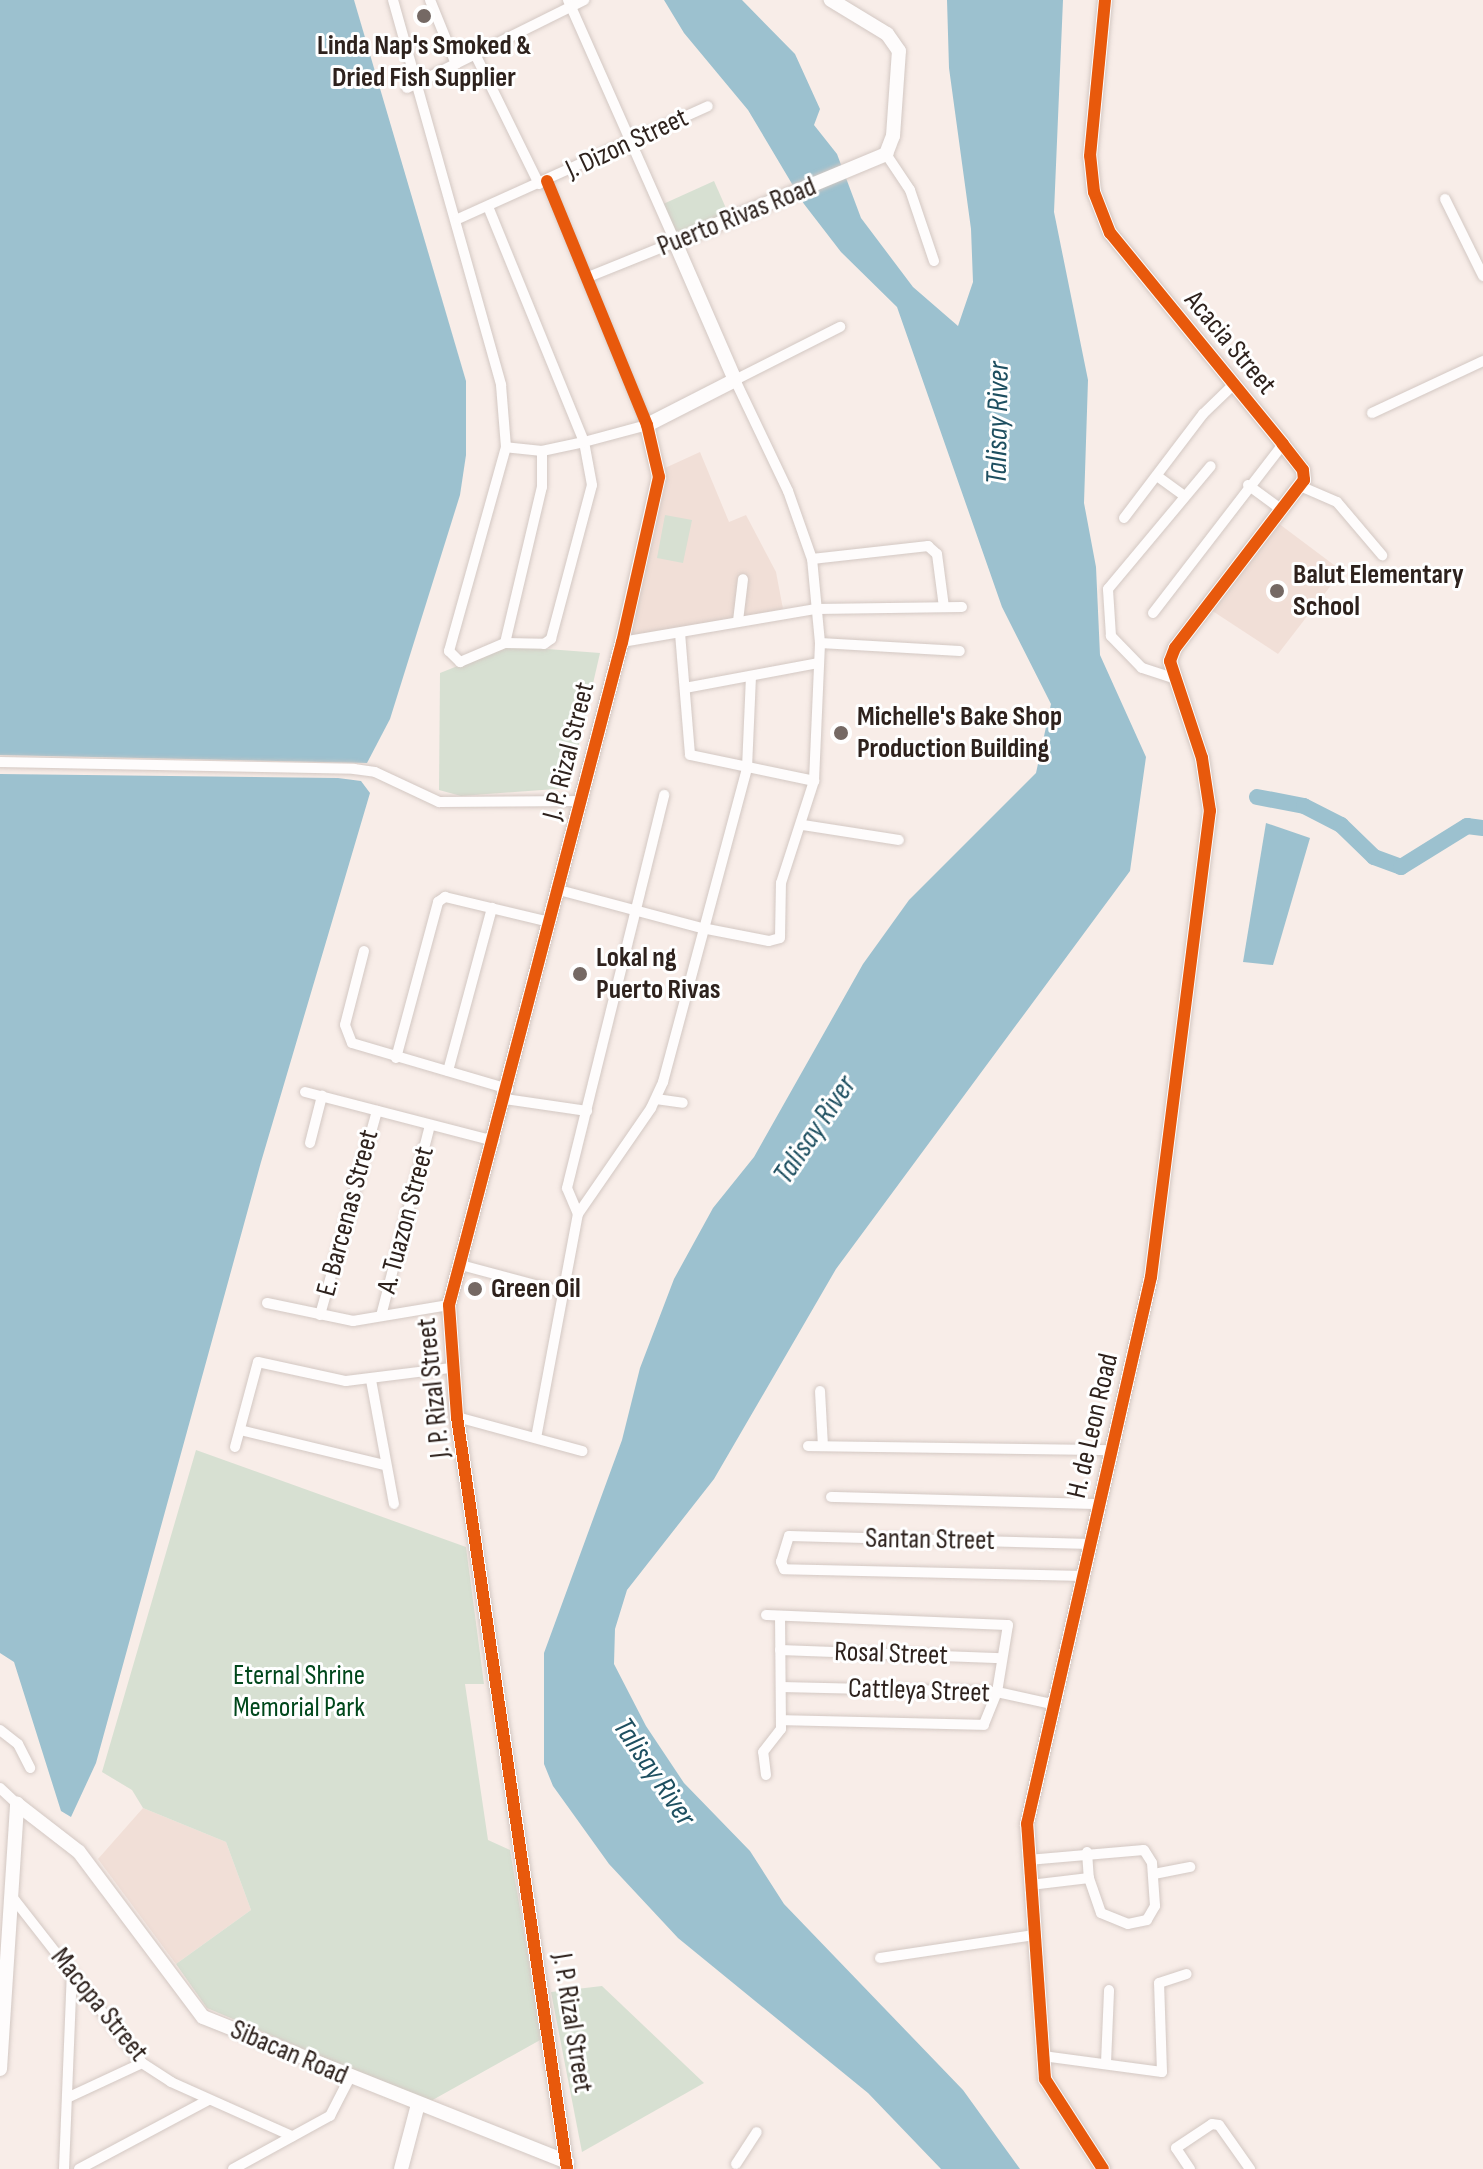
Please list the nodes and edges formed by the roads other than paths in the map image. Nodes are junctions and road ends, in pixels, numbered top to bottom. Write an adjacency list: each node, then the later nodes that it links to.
1 (393, 0): 10 (street)
2 (430, 0): 9 (street)
3 (584, 0): 6 (street)
4 (831, 0): 7 (street)
5 (1105, 0): 25 (street, Acacia Street)
6 (570, 3): 8 (street); 12 (street)
7 (849, 5): 13 (street)
8 (475, 54): 9 (street); 14 (street)
9 (456, 64): 10 (street)
10 (412, 86): 17 (street)
11 (708, 106): 12 (street, J. Dizon Street)
12 (633, 143): 14 (street, J. Dizon Street); 18 (street)
13 (886, 154): 18 (street, Puerto Rivas Road); 19 (street)
14 (543, 183): 16 (street, J. Dizon Street); 21 (street)
15 (1445, 199): 20 (street)
16 (489, 209): 17 (street, J. Dizon Street); 28 (street)
17 (458, 219): 30 (street)
18 (675, 242): 21 (street, Puerto Rivas Road); 24 (street)
19 (934, 261)
20 (1483, 276)
21 (586, 278): 27 (street)
22 (840, 327): 24 (street)
23 (1483, 361): 26 (street)
24 (735, 380): 27 (street); 40 (street)
25 (1233, 385): 29 (street, Acacia Street); 33 (street)
26 (1372, 413)
27 (647, 425): 28 (street); 48 (street, J. P. Rizal Street)
28 (584, 442): 31 (street); 49 (street)
29 (1283, 444): 34 (street); 35 (street, Acacia Street)
30 (506, 447): 31 (street); 49 (street)
31 (542, 451): 49 (street)
32 (1211, 466): 36 (street)
33 (1157, 476): 36 (street); 38 (street)
34 (1248, 485): 37 (street); 45 (street)
35 (1300, 486): 37 (street); 39 (street)
36 (1185, 496): 54 (street)
37 (1282, 510): 54 (street)
38 (1124, 518)
39 (1382, 555)
40 (812, 559): 42 (street); 44 (street)
41 (743, 579): 46 (street)
42 (944, 607): 43 (street); 44 (street)
43 (962, 607)
44 (816, 609): 46 (street); 50 (street)
45 (1153, 613)
46 (738, 621): 47 (street)
47 (680, 633): 48 (street); 55 (street)
48 (622, 642): 60 (street, J. P. Rizal Street)
49 (505, 643)
50 (820, 643): 51 (street); 52 (street)
51 (960, 651)
52 (818, 663): 53 (street); 58 (street)
53 (751, 677): 55 (street); 57 (street)
54 (1173, 678): 97 (street, H. de Leon Road)
55 (685, 688): 57 (street)
56 (0, 762): 60 (street)
57 (747, 768): 58 (street); 67 (street)
58 (814, 781): 61 (street)
59 (664, 795): 65 (street)
60 (581, 801): 63 (street, J. P. Rizal Street)
61 (803, 825): 62 (street); 67 (street)
62 (899, 840)
63 (559, 890): 65 (street); 66 (street, J. P. Rizal Street)
64 (492, 908): 66 (street); 69 (street); 70 (street)
65 (639, 912): 67 (street); 77 (street)
66 (549, 922): 72 (street, J. P. Rizal Street)
67 (702, 928): 74 (street)
68 (364, 951): 69 (street)
69 (396, 1058): 70 (street)
70 (448, 1071): 72 (street)
71 (305, 1092): 73 (street)
72 (507, 1094): 77 (street); 79 (street, J. P. Rizal Street)
73 (322, 1096): 76 (street); 80 (street)
74 (656, 1099): 75 (street); 81 (street)
75 (683, 1103)
76 (377, 1111): 78 (street); 86 (street, E. Barcenas Street)
77 (587, 1111): 81 (street)
78 (430, 1125): 79 (street); 87 (street, A. Tuazon Street)
79 (495, 1141): 82 (street, J. P. Rizal Street)
80 (310, 1143)
81 (578, 1214): 83 (street)
82 (461, 1265): 83 (street); 85 (street, J. P. Rizal Street)
83 (562, 1292): 93 (street)
84 (267, 1303): 86 (street)
85 (449, 1305): 87 (street); 88 (street, J. P. Rizal Street)
86 (320, 1315): 87 (street)
87 (381, 1316)
88 (451, 1368): 89 (street); 91 (street, J. P. Rizal Street)
89 (371, 1380): 92 (street); 99 (street)
90 (820, 1391): 95 (street)
91 (457, 1417): 93 (street); 140 (street, J. P. Rizal Street)
92 (240, 1430): 96 (street); 99 (street)
93 (536, 1438): 98 (street)
94 (808, 1446): 95 (street)
95 (823, 1446): 97 (street)
96 (235, 1447)
97 (1112, 1450): 102 (street, H. de Leon Road)
98 (582, 1451)
99 (385, 1465): 101 (street)
100 (831, 1497): 102 (street)
101 (394, 1504)
102 (1099, 1504): 103 (street, H. de Leon Road)
103 (1091, 1544): 104 (street, H. de Leon Road); 104 (street, Santan Street)
104 (1084, 1576): 111 (street, H. de Leon Road)
105 (766, 1615): 106 (street)
106 (780, 1616): 107 (street); 108 (street)
107 (780, 1650): 108 (street, Rosal Street); 109 (street)
108 (1002, 1658): 110 (street)
109 (781, 1687): 110 (street, Cattleya Street); 112 (street)
110 (997, 1692): 111 (street, Cattleya Street); 112 (street)
111 (1056, 1705): 119 (street, H. de Leon Road)
112 (781, 1720): 115 (street)
113 (0, 1730): 114 (street)
114 (30, 1768)
115 (766, 1775)
116 (0, 1788): 117 (street)
117 (17, 1804): 124 (street); 134 (street, Sibacan Road)
118 (1087, 1852): 119 (street); 121 (street); 122 (street)
119 (1028, 1860): 123 (street, H. de Leon Road)
120 (1190, 1867): 121 (street)
121 (1154, 1874): 122 (street)
122 (1089, 1878): 123 (street)
123 (1030, 1885): 125 (street, H. de Leon Road)
124 (9, 1892): 127 (street, Macopa Street); 133 (street)
125 (1034, 1935): 126 (street); 130 (street, H. de Leon Road)
126 (880, 1958)
127 (72, 1972): 131 (street, Macopa Street); 135 (street)
128 (1187, 1974): 132 (street)
129 (1109, 1990): 132 (street)
130 (1043, 2056): 132 (street); 146 (street, H. de Leon Road)
131 (142, 2063): 135 (street); 136 (street, Macopa Street)
132 (1106, 2063)
133 (0, 2069)
134 (349, 2079): 137 (street, Sibacan Road); 139 (street)
135 (67, 2098): 142 (street)
136 (208, 2100): 139 (street, Macopa Street); 143 (street)
137 (418, 2104): 140 (street, Sibacan Road); 145 (street)
138 (757, 2132): 141 (street)
139 (292, 2136): 144 (street)
140 (567, 2166)
141 (735, 2167)
142 (64, 2169)
143 (79, 2169)
144 (233, 2169)
145 (401, 2169)
146 (1103, 2169)
147 (1190, 2169): 148 (street)
148 (1250, 2169)

